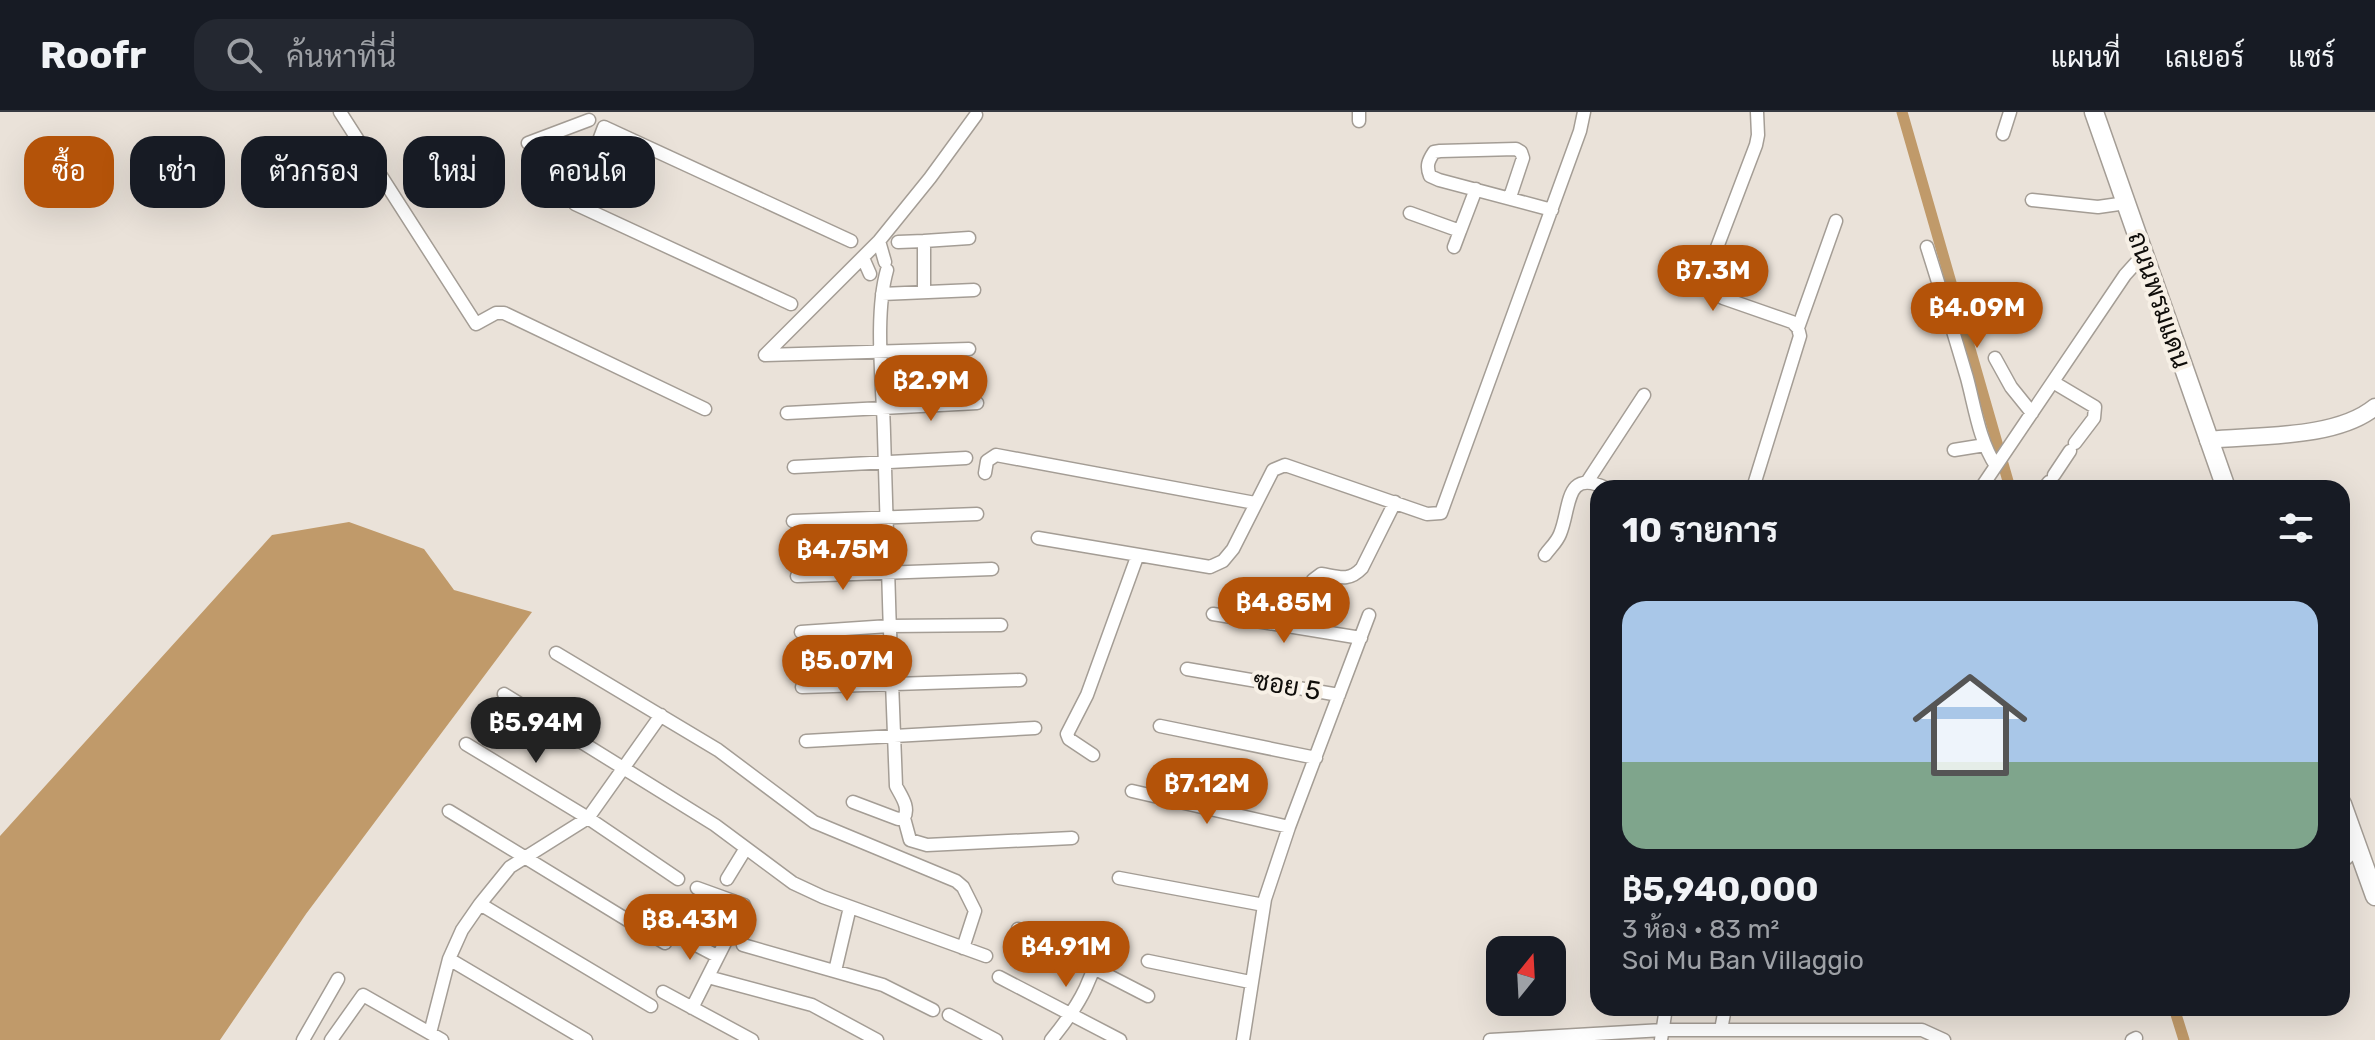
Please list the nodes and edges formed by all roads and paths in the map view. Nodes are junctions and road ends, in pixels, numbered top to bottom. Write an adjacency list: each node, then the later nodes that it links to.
1 (340, 112): 41 (street)
2 (1584, 112): 15 (street)
3 (1757, 112): 32 (street)
4 (2010, 112): 9 (street)
5 (2094, 112): 14 (main road, ถนนพรมแดน)
6 (976, 115): 21 (street)
7 (587, 116): 8 (street); 10 (street)
8 (604, 127): 20 (street); 31 (street)
9 (2003, 134)
10 (543, 136)
11 (1476, 189): 12 (street); 12 (street); 18 (street)
12 (1510, 197): 15 (street)
13 (2032, 200): 14 (street)
14 (2126, 203): 26 (main road, ถนนพรมแดน)
15 (1552, 210): 58 (street)
16 (1410, 213): 18 (street)
17 (1836, 221): 32 (street)
18 (1460, 231): 24 (street)
19 (969, 238): 22 (street)
20 (851, 241)
21 (879, 241): 27 (street); 28 (street)
22 (924, 241): 23 (street); 30 (street)
23 (898, 242)
24 (1454, 247)
25 (1927, 247): 45 (street)
26 (2144, 254): 36 (street); 44 (main road, ถนนพรมแดน)
27 (863, 258): 28 (street); 34 (street)
28 (877, 285): 30 (street); 34 (street)
29 (974, 290): 30 (street)
30 (924, 292)
31 (791, 304)
32 (1798, 328): 52 (street)
33 (969, 349): 34 (street)
34 (882, 351): 39 (street)
35 (1995, 358): 43 (street)
36 (2053, 382): 43 (street); 54 (street)
37 (1644, 395): 56 (street)
38 (977, 403): 39 (street)
39 (883, 406): 42 (street); 48 (street)
40 (2375, 407): 44 (street)
41 (705, 409)
42 (787, 413)
43 (2032, 413): 49 (street)
44 (2208, 440): 55 (main road, ถนนพรมแดน)
45 (1985, 445): 46 (street); 49 (street)
46 (1954, 450)
47 (966, 458): 48 (street)
48 (885, 462): 50 (street); 61 (street)
49 (1997, 464): 53 (street)
50 (794, 467)
51 (985, 473): 59 (street)
52 (1755, 480)
53 (1986, 480)
54 (2051, 480)
55 (2223, 480)
56 (1587, 482): 57 (street); 64 (street)
57 (1590, 483)
58 (1395, 502): 59 (street); 69 (street)
59 (1255, 503): 65 (street)
60 (977, 514): 61 (street)
61 (886, 518): 62 (street); 67 (street)
62 (793, 521)
63 (1038, 538): 65 (street)
64 (1545, 555)
65 (1137, 557): 89 (street)
66 (992, 569): 67 (street)
67 (888, 573): 68 (street); 73 (street)
68 (797, 576)
69 (1309, 591)
70 (1213, 614): 75 (street)
71 (1369, 615): 75 (street)
72 (1001, 625): 73 (street)
73 (889, 626): 74 (street); 79 (street)
74 (801, 632)
75 (1361, 638): 82 (street)
76 (556, 653): 83 (street)
77 (1187, 669): 82 (street, ซอย 5)
78 (1020, 680): 79 (street)
79 (892, 683): 80 (street); 86 (street)
80 (802, 687)
81 (504, 694): 91 (street)
82 (1339, 695): 90 (street)
83 (661, 715): 91 (street); 117 (street)
84 (1160, 726): 90 (street)
85 (1035, 728): 86 (street)
86 (894, 737): 87 (street); 96 (street)
87 (806, 741)
88 (466, 744): 95 (street)
89 (1093, 755)
90 (1316, 758): 98 (street)
91 (623, 766): 95 (street); 100 (street)
92 (1132, 791): 98 (street)
93 (853, 802): 96 (street)
94 (449, 811): 103 (street)
95 (588, 818): 103 (street); 105 (street)
96 (904, 818): 99 (street)
97 (2350, 826): 101 (main road)
98 (1289, 827): 110 (street)
99 (1072, 838)
100 (746, 848): 106 (street); 111 (street)
101 (2358, 848): 102 (street); 108 (main road)
102 (2350, 855)
103 (524, 856): 109 (street); 115 (street)
104 (1119, 878): 110 (street)
105 (678, 879)
106 (727, 879)
107 (697, 888): 118 (street)
108 (2375, 896)
109 (480, 904): 120 (street); 130 (street)
110 (1264, 905): 127 (street)
111 (850, 907): 117 (street); 123 (street)
112 (1018, 929): 122 (street)
113 (1101, 929): 122 (street)
114 (679, 936): 118 (street)
115 (665, 943)
116 (743, 945): 123 (street)
117 (963, 948): 119 (street)
118 (717, 956): 124 (street)
119 (986, 956)
120 (449, 959): 138 (street); 141 (street)
121 (1148, 961): 127 (street)
122 (1095, 969): 129 (street); 134 (street)
123 (835, 971): 132 (street)
124 (708, 977): 131 (street); 143 (street)
125 (999, 977): 134 (street)
126 (338, 979): 139 (street)
127 (1250, 982): 147 (street)
128 (663, 992): 131 (street)
129 (1148, 996)
130 (651, 1006)
131 (692, 1008): 142 (street)
132 (933, 1010)
133 (949, 1015): 144 (street)
134 (1072, 1015): 145 (street); 146 (street)
135 (1724, 1016): 136 (street)
136 (1721, 1030): 137 (street); 149 (street)
137 (1662, 1035): 148 (street)
138 (436, 1037): 140 (street)
139 (303, 1040)
140 (331, 1040)
141 (586, 1040)
142 (752, 1040)
143 (877, 1040)
144 (996, 1040)
145 (1051, 1040)
146 (1120, 1040)
147 (1243, 1040)
148 (1490, 1040)
149 (1944, 1040)

